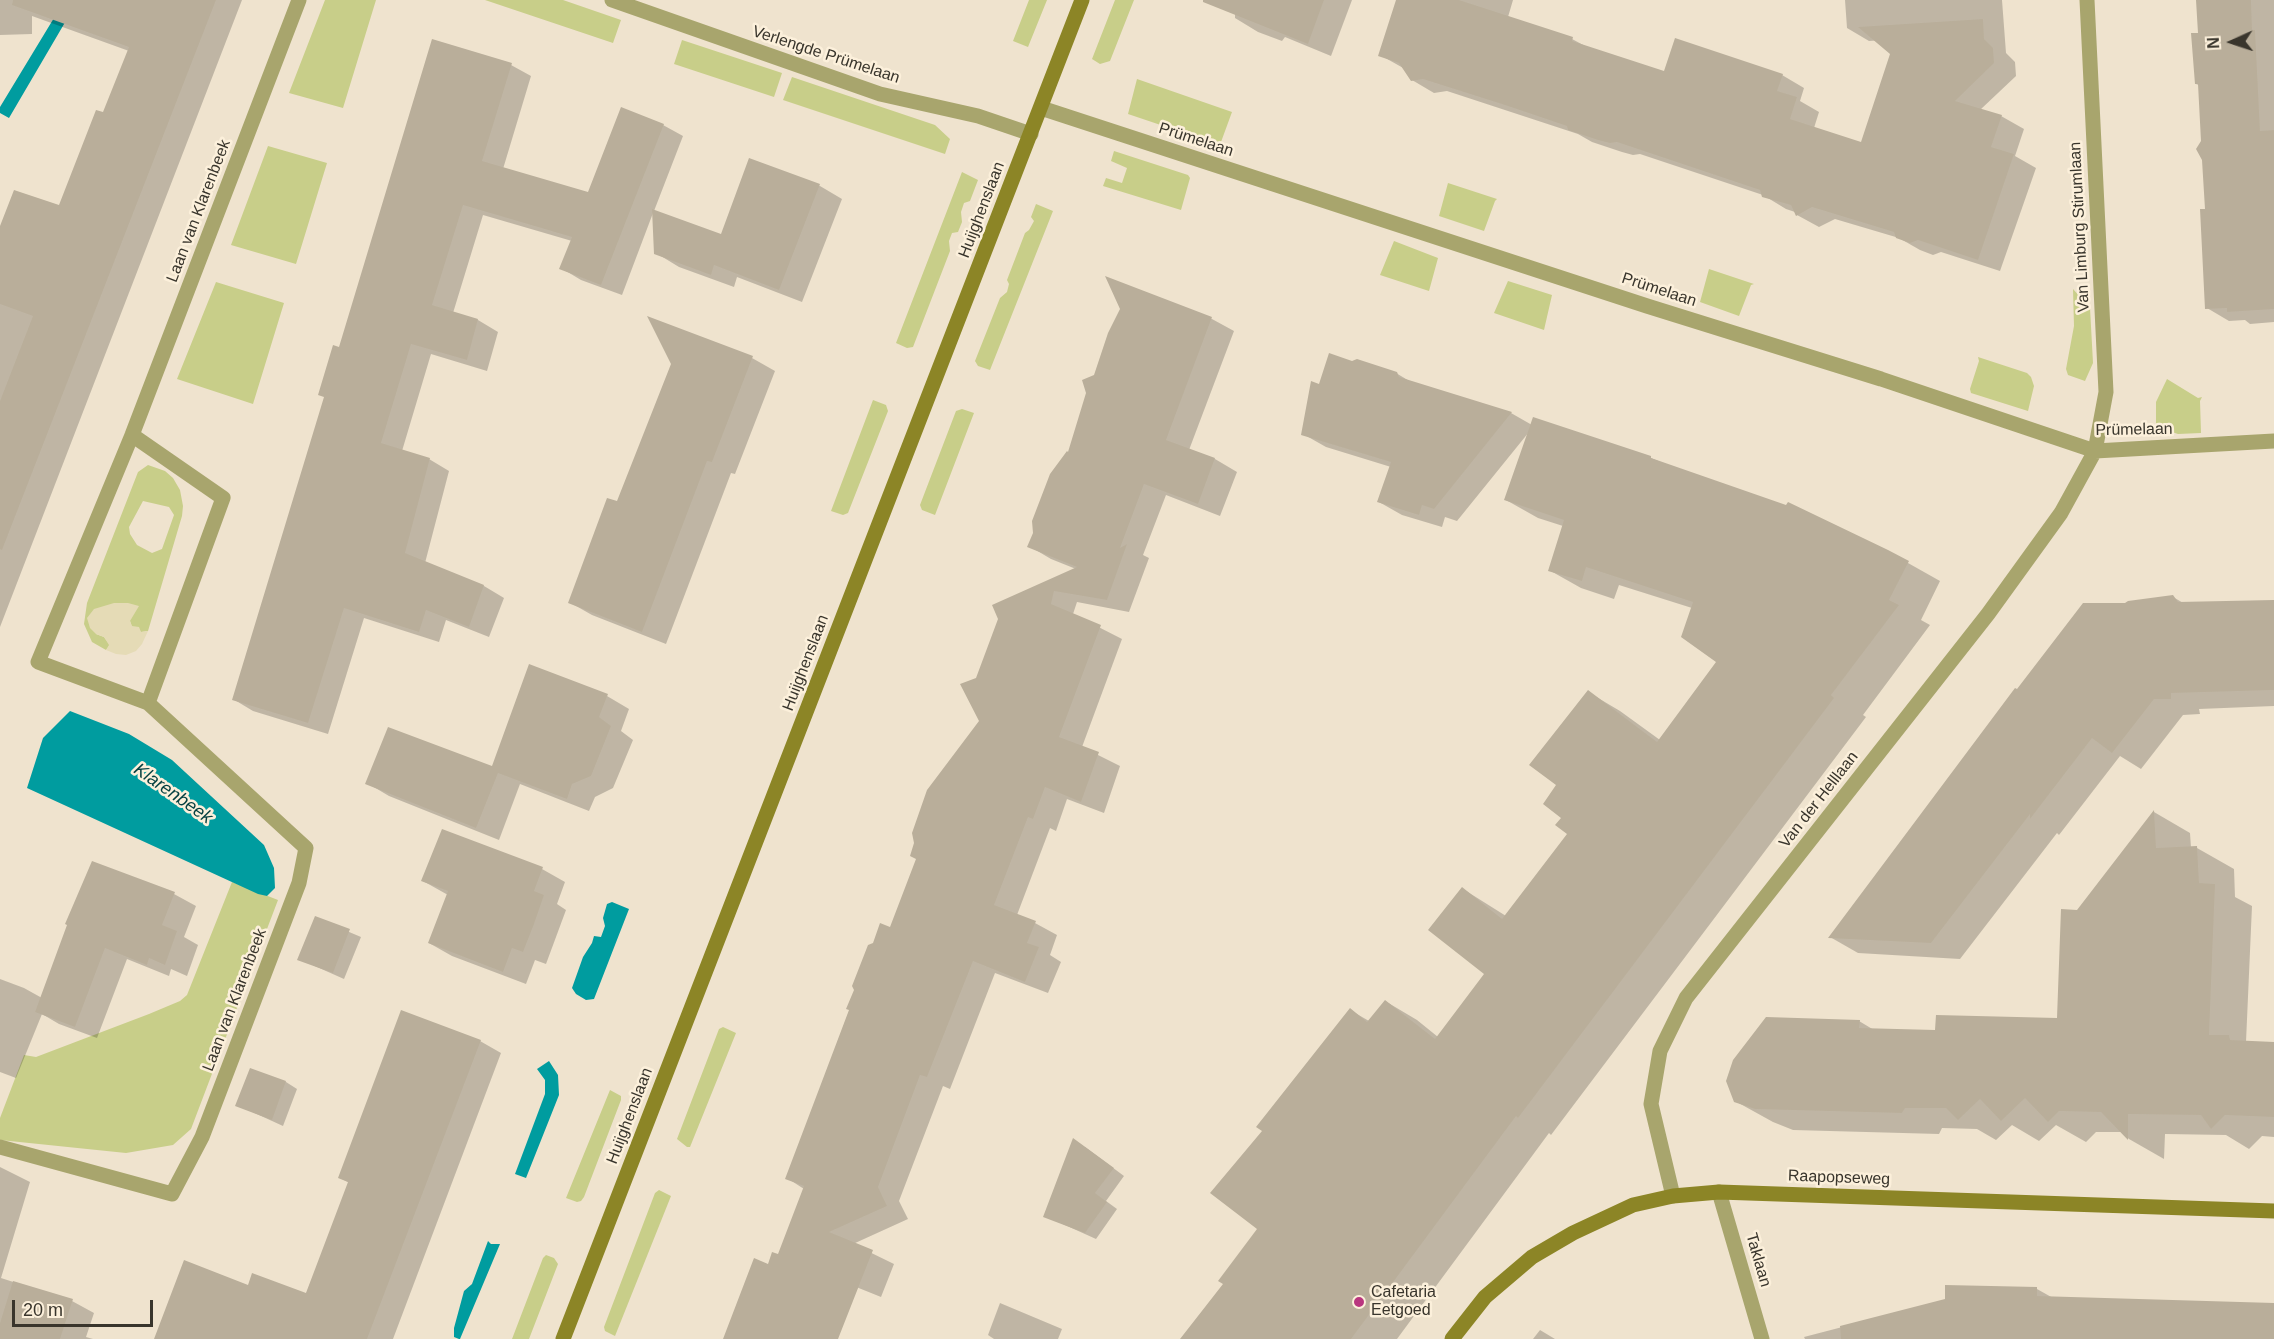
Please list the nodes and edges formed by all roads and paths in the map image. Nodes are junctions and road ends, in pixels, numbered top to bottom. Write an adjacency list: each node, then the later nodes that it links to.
1 (300, 0): 7 (street, Laan van Klarenbeek)
2 (612, 0): 6 (street, Verlengde Prümelaan)
3 (1082, 0): 5 (street, Huijghenslaan)
4 (2087, 0): 9 (street, Van Limburg Stirumlaan)
5 (1041, 108): 6 (street, Huijghenslaan); 9 (street, Prümelaan)
6 (1031, 134): 15 (street, Huijghenslaan)
7 (132, 435): 10 (street); 10 (street, Laan van Klarenbeek)
8 (2274, 441): 9 (street, Prümelaan)
9 (2095, 451): 13 (street, Van der Helllaan)
10 (148, 703): 11 (street, Laan van Klarenbeek)
11 (0, 1147)
12 (1719, 1191): 13 (street, Raapopseweg); 14 (street, Raapopseweg); 17 (street, Taklaan)
13 (1674, 1196): 16 (street, Raapopseweg)
14 (2274, 1211)
15 (563, 1339)
16 (1452, 1339)
17 (1762, 1339)

